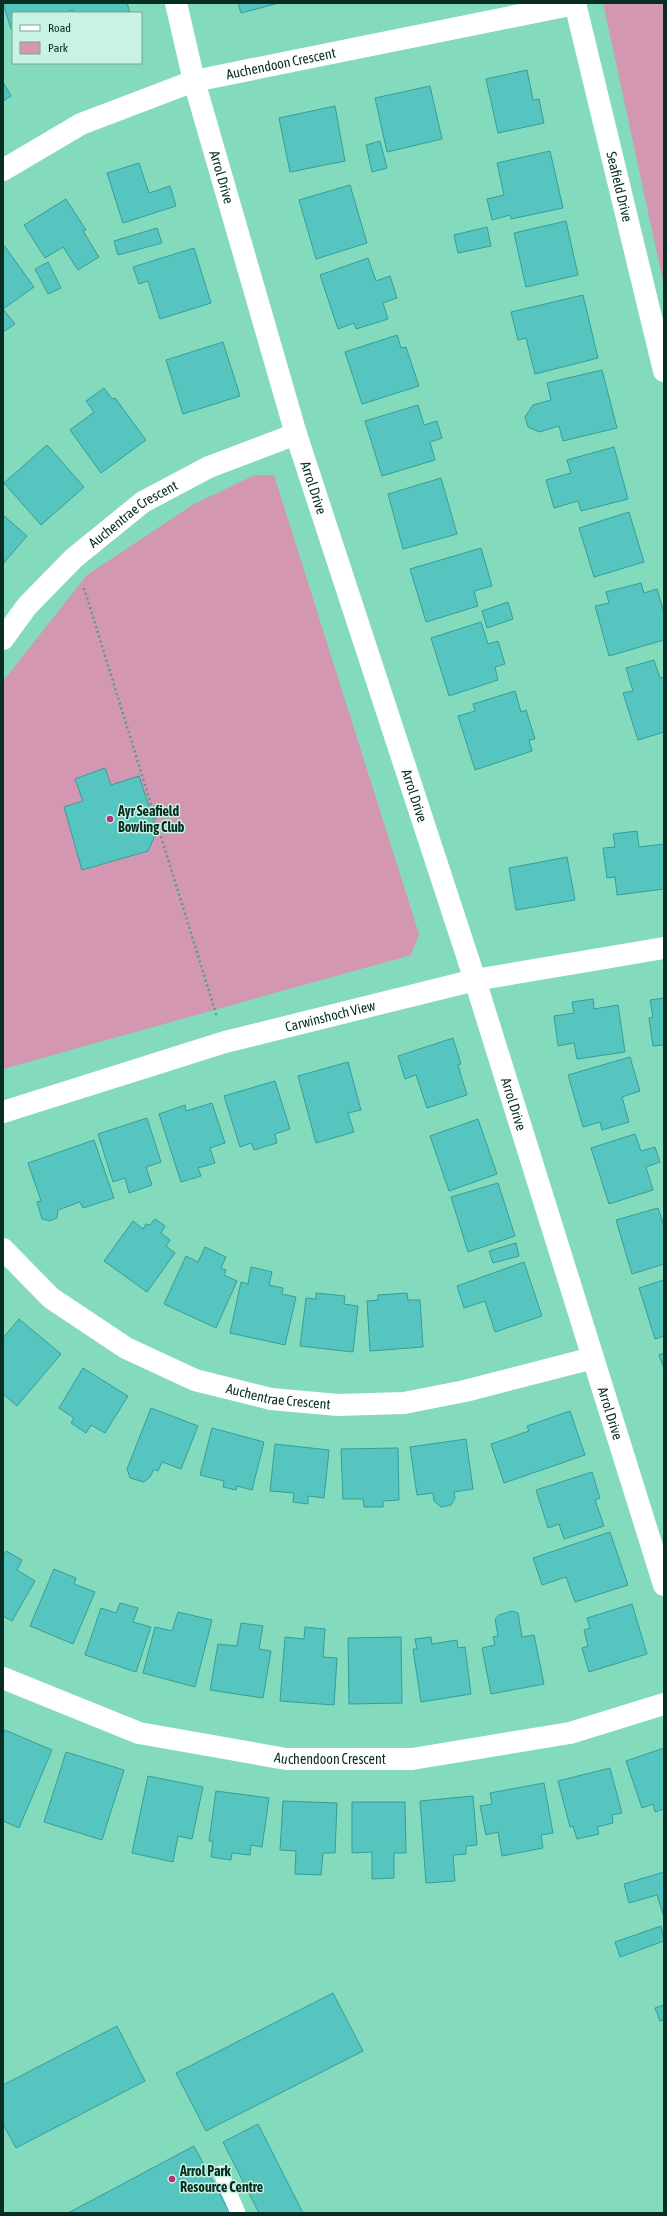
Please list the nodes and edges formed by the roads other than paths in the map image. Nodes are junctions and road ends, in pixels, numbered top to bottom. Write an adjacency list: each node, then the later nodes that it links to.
1 (176, 3): 3 (street, Arrol Drive)
2 (575, 3): 3 (street, Auchendoon Crescent); 5 (street, Seafield Drive)
3 (194, 81): 4 (street, Auchendoon Crescent); 6 (street, Arrol Drive)
4 (3, 170)
5 (664, 371)
6 (296, 434): 7 (street, Auchentrae Crescent); 9 (street, Arrol Drive)
7 (3, 640)
8 (664, 948): 9 (street, Carwinshoch View)
9 (475, 980): 10 (street, Carwinshoch View); 12 (street, Arrol Drive)
10 (3, 1112)
11 (3, 1249): 12 (street, Auchentrae Crescent)
12 (593, 1358): 13 (street, Arrol Drive)
13 (664, 1585)
14 (3, 1678): 15 (street, Auchendoon Crescent)
15 (664, 1704)
16 (221, 2173): 17 (lane)
17 (238, 2213)

